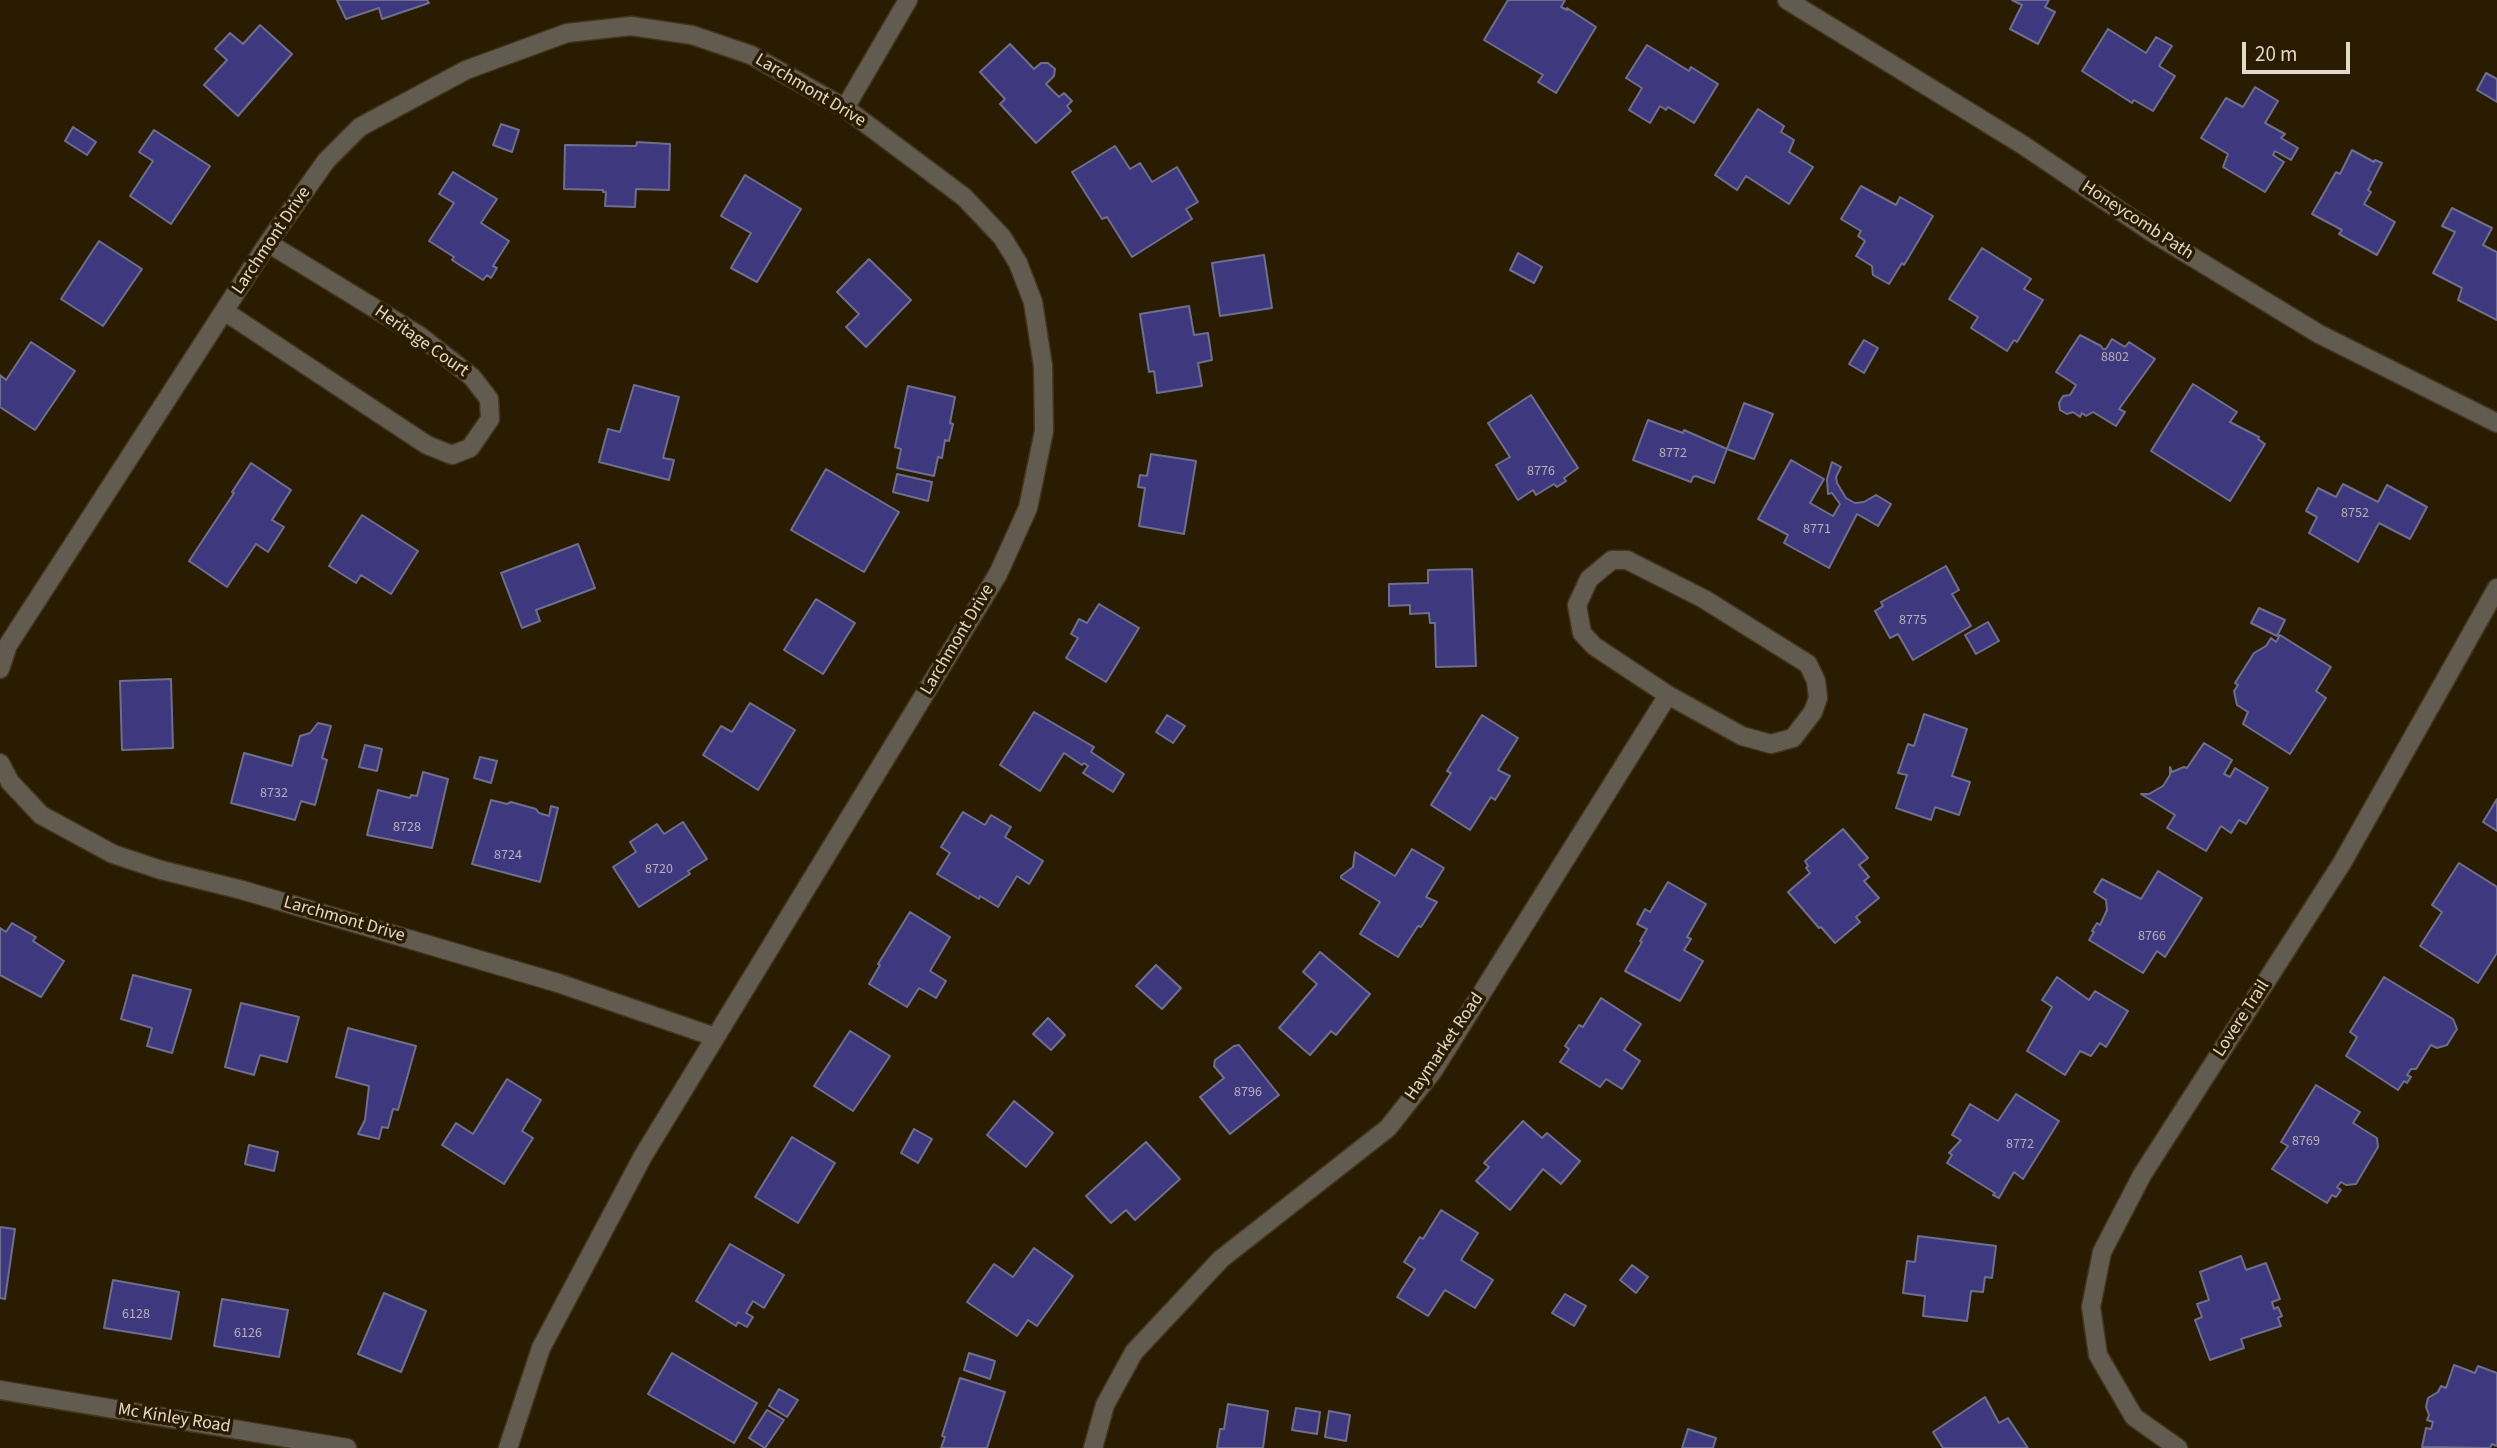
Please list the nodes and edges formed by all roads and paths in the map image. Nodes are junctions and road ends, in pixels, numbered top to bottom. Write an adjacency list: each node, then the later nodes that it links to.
1 (908, 0): 3 (street)
2 (1787, 0): 6 (street, Honeycomb Path)
3 (845, 108): 4 (street, Larchmont Drive); 11 (street, Larchmont Drive)
4 (268, 243): 5 (street, Larchmont Drive); 5 (street, Heritage Court)
5 (225, 311): 8 (street, Larchmont Drive)
6 (2497, 423)
7 (2497, 588): 16 (street, Lovere Trail)
8 (0, 669)
9 (1668, 695): 9 (street); 15 (street, Haymarket Road)
10 (0, 763): 11 (street, Larchmont Drive)
11 (715, 1037): 14 (street, Larchmont Drive)
12 (0, 1391): 13 (street, Mc Kinley Road)
13 (347, 1448)
14 (508, 1448)
15 (1093, 1448)
16 (2178, 1448)

